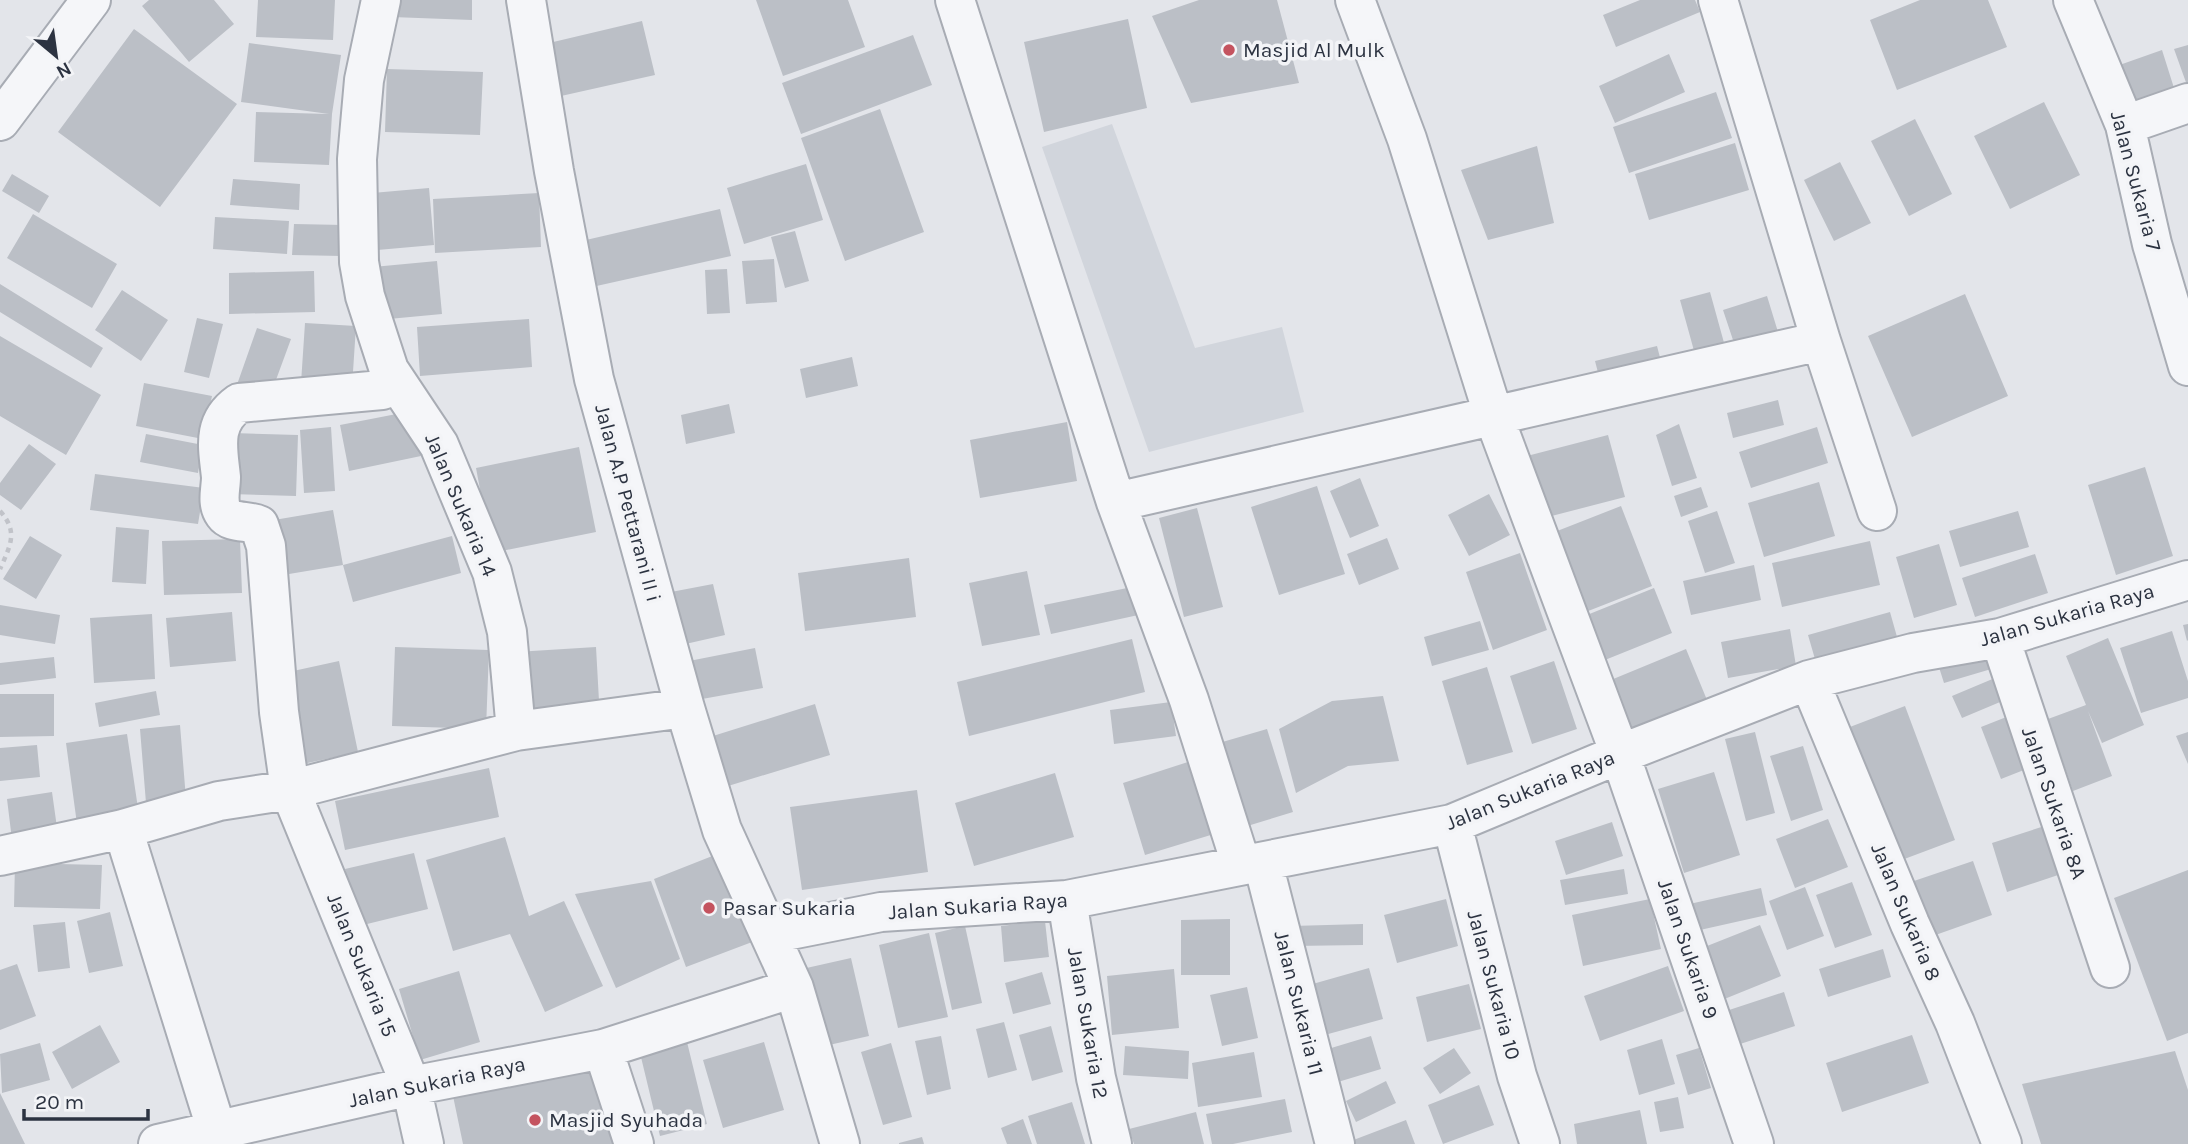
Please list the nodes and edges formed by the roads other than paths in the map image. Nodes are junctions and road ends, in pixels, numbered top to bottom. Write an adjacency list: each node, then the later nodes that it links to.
1 (90, 0): 9 (street)
2 (381, 0): 13 (street, Jalan Sukaria 14)
3 (526, 0): 20 (street, Jalan A.P Pettarani II i)
4 (955, 0): 15 (street, Jalan Sukaria 11)
5 (1355, 0): 14 (street, Jalan Sukaria 9)
6 (1718, 0): 11 (street)
7 (2073, 0): 10 (street, Jalan Sukaria 7)
8 (2188, 103): 10 (street)
9 (0, 121)
10 (2125, 125): 12 (street, Jalan Sukaria 7)
11 (1821, 341): 14 (street); 16 (street)
12 (2186, 356)
13 (397, 384): 21 (street, Jalan Sukaria 14); 23 (street, Jalan Sukaria 15)
14 (1494, 417): 15 (street); 22 (street, Jalan Sukaria 9)
15 (1116, 502): 27 (street, Jalan Sukaria 11)
16 (1877, 511)
17 (2188, 580): 18 (street, Jalan Sukaria Raya)
18 (2000, 638): 19 (street, Jalan Sukaria Raya); 30 (street, Jalan Sukaria 8A)
19 (1809, 680): 22 (street, Jalan Sukaria Raya); 43 (street, Jalan Sukaria 8)
20 (685, 709): 21 (street); 29 (street, Jalan A.P Pettarani II i)
21 (516, 731): 23 (street)
22 (1620, 754): 24 (street, Jalan Sukaria Raya); 42 (street, Jalan Sukaria 9)
23 (290, 790): 25 (street); 33 (street, Jalan Sukaria 15)
24 (1452, 824): 27 (street, Jalan Sukaria Raya); 41 (street, Jalan Sukaria 10)
25 (123, 829): 26 (street); 34 (street)
26 (0, 856)
27 (1252, 863): 28 (street, Jalan Sukaria Raya); 40 (street, Jalan Sukaria 11)
28 (1068, 901): 29 (street, Jalan Sukaria Raya); 39 (street, Jalan Sukaria 12)
29 (770, 934): 31 (street, Jalan A.P Pettarani II i)
30 (2110, 968)
31 (794, 988): 32 (street, Jalan Sukaria Raya); 38 (street, Jalan A.P Pettarani II i)
32 (603, 1049): 33 (street, Jalan Sukaria Raya); 37 (street)
33 (411, 1087): 34 (street, Jalan Sukaria Raya); 36 (street, Jalan Sukaria 15)
34 (218, 1137): 35 (street, Jalan Sukaria Raya)
35 (158, 1144)
36 (424, 1144)
37 (634, 1144)
38 (840, 1144)
39 (1112, 1144)
40 (1335, 1144)
41 (1540, 1144)
42 (1754, 1144)
43 (2003, 1144)

